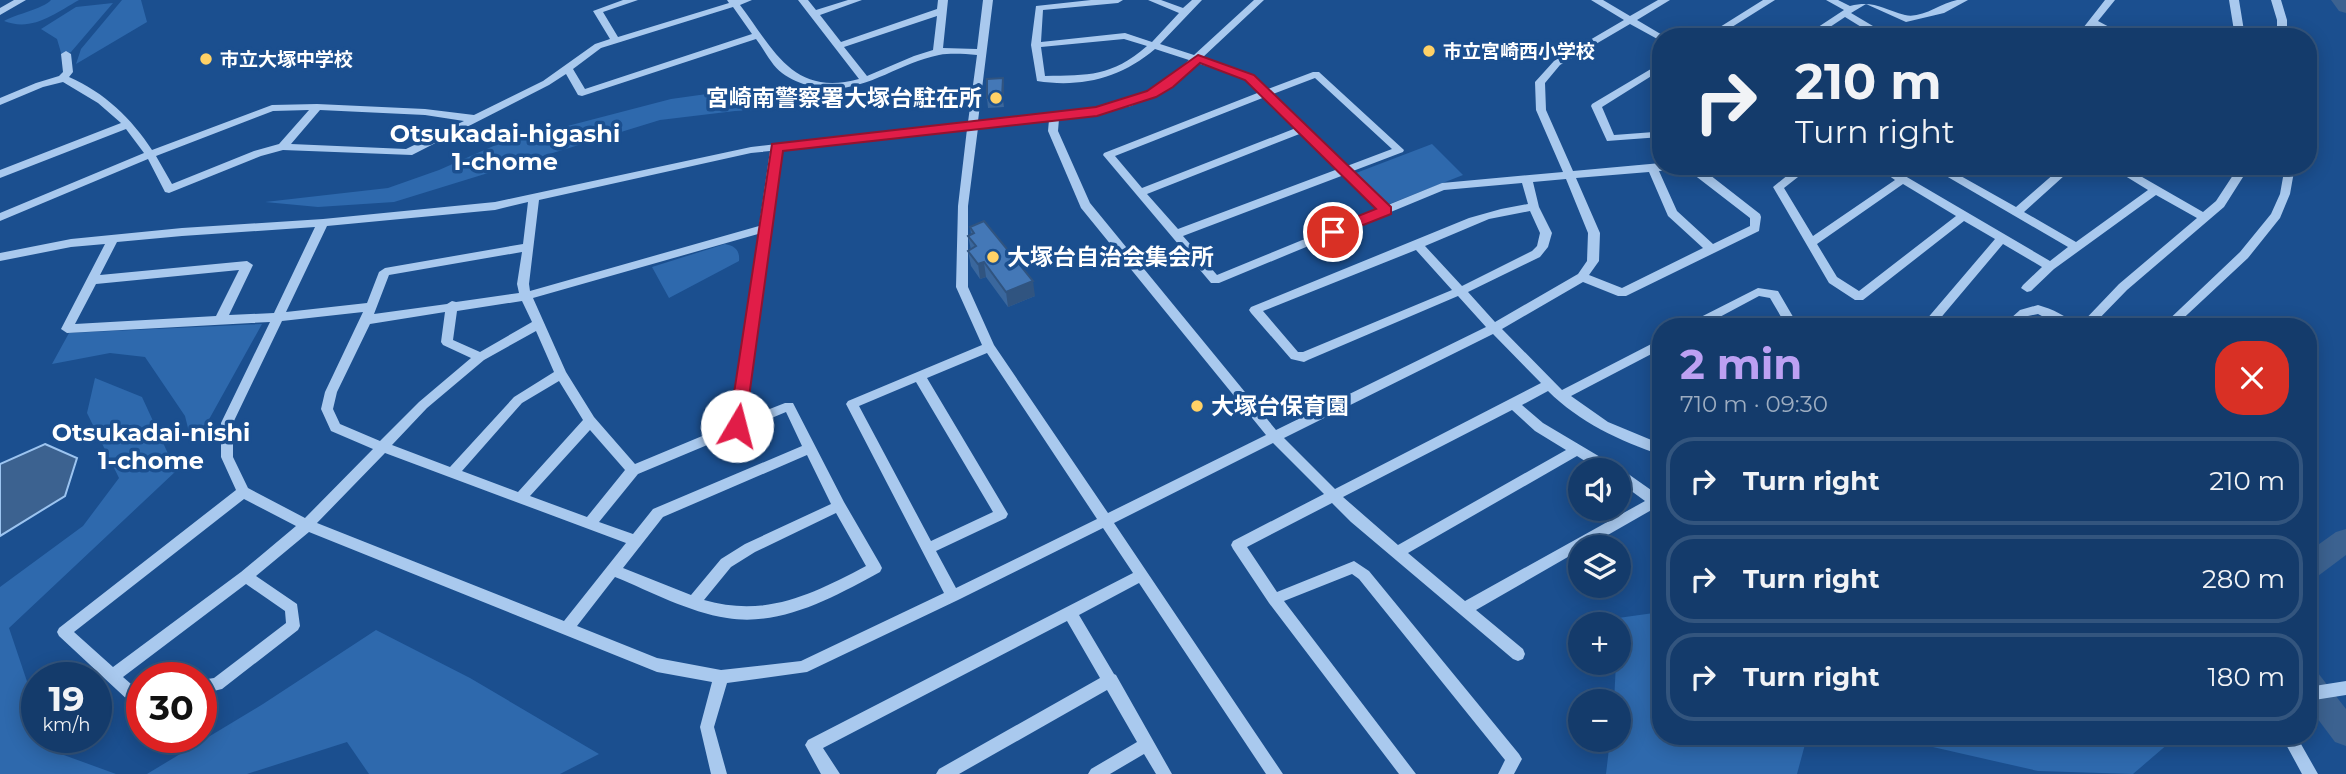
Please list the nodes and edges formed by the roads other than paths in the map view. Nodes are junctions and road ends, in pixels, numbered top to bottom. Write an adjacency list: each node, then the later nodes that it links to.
1 (21, 0): 22 (street)
2 (632, 0): 37 (street)
3 (747, 0): 21 (street)
4 (803, 0): 25 (street)
5 (858, 0): 25 (street)
6 (943, 0): 23 (street)
7 (988, 0): 42 (street)
8 (1118, 0): 38 (street)
9 (1153, 0): 24 (street)
10 (1197, 0): 24 (street)
11 (1259, 0): 44 (street)
12 (1596, 0): 26 (street)
13 (1665, 0): 26 (street)
14 (1770, 0): 28 (street)
15 (1831, 0): 16 (street)
16 (1866, 0): 17 (street)
17 (1963, 0)
18 (2110, 0): 27 (street)
19 (2234, 0): 33 (street)
20 (2276, 0): 34 (street)
21 (733, 2): 36 (street); 37 (street)
22 (0, 12)
23 (942, 12): 40 (street); 41 (street)
24 (1184, 12): 39 (street)
25 (814, 14): 40 (street)
26 (1630, 20): 35 (street); 64 (street)
27 (2092, 22): 31 (street); 32 (street)
28 (1724, 28)
29 (1822, 28): 30 (street)
30 (1870, 28)
31 (2088, 28)
32 (2102, 28)
33 (2239, 28)
34 (2282, 28)
35 (1652, 33)
36 (757, 35): 45 (street); 48 (street)
37 (615, 40): 45 (street)
38 (1036, 45): 39 (street); 39 (street)
39 (1155, 45): 44 (street)
40 (838, 46): 48 (street)
41 (939, 52): 42 (street); 48 (street)
42 (982, 52): 55 (street)
43 (66, 54): 47 (street)
44 (1198, 58): 49 (street); 52 (street)
45 (568, 69): 53 (street)
46 (1652, 71): 57 (street)
47 (62, 79): 50 (street); 54 (street)
48 (865, 80)
49 (1265, 92): 56 (street); 62 (street); 77 (street)
50 (0, 102)
51 (317, 107): 53 (street); 58 (street); 60 (street)
52 (1054, 116): 55 (street); 125 (street)
53 (477, 119): 58 (street)
54 (130, 124): 60 (street); 63 (street)
55 (974, 125): 59 (street); 115 (street)
56 (1301, 130): 62 (street); 77 (street)
57 (1652, 136)
58 (283, 147): 60 (street)
59 (776, 147): 78 (street); 86 (street)
60 (151, 154): 83 (street)
61 (1652, 168): 64 (street)
62 (1346, 171): 80 (street); 87 (street)
63 (0, 174)
64 (1570, 174): 74 (street); 97 (street)
65 (1656, 175): 94 (street)
66 (1702, 175): 94 (street)
67 (1794, 175): 90 (street)
68 (1894, 175): 75 (street)
69 (2060, 175): 81 (street)
70 (2131, 175): 76 (street)
71 (2239, 175): 84 (street)
72 (2289, 175): 111 (street)
73 (1951, 176): 81 (street)
74 (1526, 178): 79 (street); 80 (street)
75 (1902, 180): 82 (street); 90 (street)
76 (2157, 189): 84 (street); 92 (street)
77 (1140, 193): 87 (street)
78 (534, 199): 85 (street); 93 (street)
79 (1534, 207): 91 (street); 100 (street)
80 (1386, 210): 87 (street)
81 (2016, 213): 92 (street)
82 (1963, 216): 88 (street); 90 (street)
83 (0, 217)
84 (2205, 218): 110 (street)
85 (323, 223): 89 (street); 104 (street)
86 (764, 229): 101 (street); 124 (street)
87 (1176, 234)
88 (2002, 237): 96 (street); 107 (street)
89 (113, 239): 95 (street); 98 (street)
90 (1812, 242)
91 (1418, 245): 100 (street); 100 (street)
92 (2075, 246): 96 (street)
93 (527, 247): 101 (street); 103 (street)
94 (1710, 248): 97 (street)
95 (0, 257)
96 (2050, 265): 99 (street)
97 (1582, 277): 114 (street)
98 (92, 280): 112 (street); 112 (street)
99 (2027, 288)
100 (1462, 290): 114 (street)
101 (526, 296): 102 (street); 113 (street)
102 (452, 305): 103 (street); 117 (street)
103 (368, 314): 104 (street); 127 (street)
104 (278, 317): 112 (street); 134 (street)
105 (1708, 318): 106 (street)
106 (1788, 318)
107 (1934, 318)
108 (2016, 318): 109 (street)
109 (2054, 318)
110 (2093, 318)
111 (2177, 318)
112 (220, 321)
113 (538, 324): 117 (street); 118 (street)
114 (1494, 328): 120 (street); 125 (street)
115 (989, 347): 119 (street); 140 (street)
116 (1652, 348): 121 (street)
117 (480, 357): 127 (street)
118 (561, 374): 123 (street); 132 (street)
119 (919, 376): 144 (street); 144 (street)
120 (1549, 385): 121 (street); 122 (street)
121 (1562, 396): 126 (street)
122 (1512, 403): 129 (street); 135 (street)
123 (590, 421): 131 (street); 136 (street)
124 (737, 426): 128 (street); 131 (street)
125 (1273, 435): 135 (street); 140 (street)
126 (1652, 446)
127 (384, 447): 132 (street); 142 (street)
128 (810, 448): 138 (street); 143 (street)
129 (1577, 450): 130 (street); 145 (street)
130 (1590, 458)
131 (633, 470): 141 (street)
132 (452, 473): 136 (street)
133 (1631, 483): 137 (street)
134 (243, 492): 142 (street); 156 (street)
135 (1333, 496): 145 (street); 150 (street)
136 (521, 498): 141 (street)
137 (1652, 498)
138 (839, 506): 151 (street); 151 (street)
139 (1652, 507): 152 (street)
140 (1106, 518): 148 (street); 149 (street)
141 (589, 523): 143 (street)
142 (307, 525): 147 (street); 154 (street)
143 (635, 541): 146 (street)
144 (928, 549): 149 (street)
145 (1398, 552): 152 (street)
146 (613, 570): 151 (street); 154 (street)
147 (246, 576): 156 (street); 159 (street)
148 (1140, 576): 153 (street); 170 (street)
149 (953, 596): 157 (street)
150 (1274, 599): 171 (street); 172 (street)
151 (695, 601)
152 (1466, 608): 155 (street)
153 (1070, 613): 158 (street); 166 (street)
154 (567, 628): 157 (street)
155 (1518, 654)
156 (114, 675): 160 (street)
157 (721, 677): 165 (street)
158 (1111, 680): 163 (street); 167 (street)
159 (217, 684)
160 (126, 688)
161 (2341, 688): 162 (street)
162 (2317, 692)
163 (1146, 745): 168 (street); 169 (street)
164 (2294, 745): 173 (street)
165 (719, 774)
166 (832, 774)
167 (944, 774)
168 (1096, 774)
169 (1164, 774)
170 (1275, 774)
171 (1408, 774)
172 (1506, 774)
173 (2310, 774)

